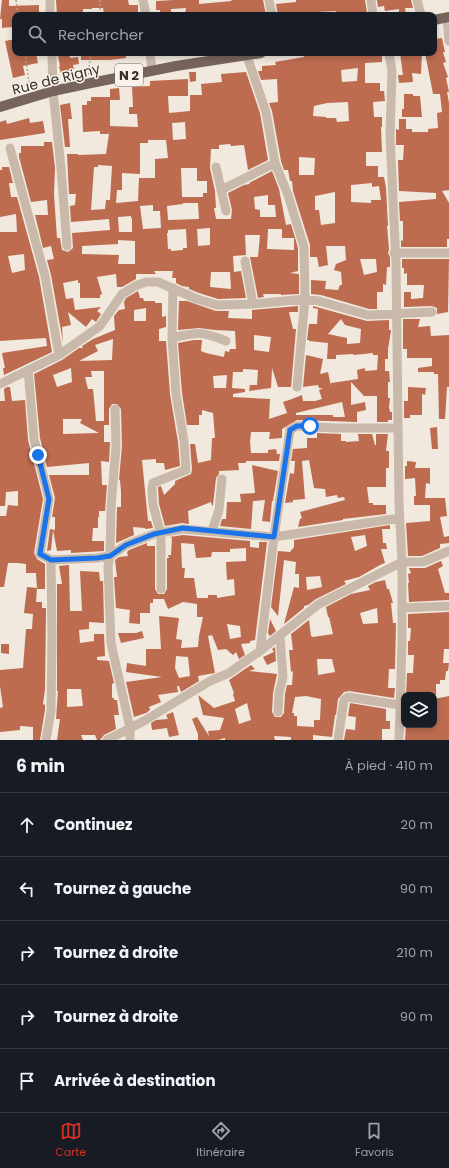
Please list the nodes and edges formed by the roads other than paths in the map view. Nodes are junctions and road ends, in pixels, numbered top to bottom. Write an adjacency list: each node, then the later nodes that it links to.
1 (50, 0): 6 (street)
2 (143, 0): 7 (street)
3 (269, 0): 8 (street)
4 (371, 0): 9 (street)
5 (417, 0): 10 (street)
6 (50, 12)
7 (145, 12)
8 (271, 12)
9 (373, 12)
10 (420, 12)
11 (448, 17): 12 (main road); 13 (street)
12 (437, 19)
13 (449, 40)
14 (52, 56): 19 (street)
15 (150, 56): 18 (street)
16 (248, 56): 18 (main road, Rue de Rigny / N 2); 22 (street)
17 (390, 56): 27 (street)
18 (152, 71): 19 (main road, Rue de Rigny / N 2)
19 (53, 91): 20 (main road, Rue de Rigny / N 2); 26 (street)
20 (0, 108)
21 (10, 148): 37 (street)
22 (275, 163): 24 (street); 31 (street)
23 (216, 168): 24 (street)
24 (221, 190): 25 (street)
25 (226, 211)
26 (67, 246)
27 (394, 253): 28 (street); 34 (street)
28 (449, 253)
29 (245, 261): 32 (street)
30 (174, 288): 32 (street); 35 (street); 37 (street)
31 (305, 299): 32 (street); 34 (street); 40 (street)
32 (252, 304)
33 (432, 312): 34 (street)
34 (396, 313): 42 (street)
35 (172, 338): 36 (street); 46 (street)
36 (226, 341)
37 (59, 355): 38 (street)
38 (28, 370): 39 (street); 50 (street)
39 (0, 384)
40 (297, 387)
41 (115, 409): 49 (street)
42 (398, 428): 44 (street); 47 (street)
43 (222, 479): 45 (street)
44 (399, 518): 47 (street); 51 (street)
45 (212, 531): 46 (street); 47 (street)
46 (161, 534): 49 (street); 52 (street)
47 (274, 537): 56 (street)
48 (449, 551): 51 (street)
49 (110, 556): 50 (street); 59 (street)
50 (51, 560): 60 (street)
51 (402, 562): 54 (street); 55 (street)
52 (161, 589)
53 (449, 606): 54 (street)
54 (402, 608): 57 (street)
55 (280, 636): 56 (street); 58 (street)
56 (260, 651): 59 (street)
57 (400, 705): 63 (street); 64 (street)
58 (278, 712)
59 (130, 728): 61 (street); 62 (street)
60 (46, 740)
61 (107, 740)
62 (130, 740)
63 (338, 740)
64 (399, 740)

